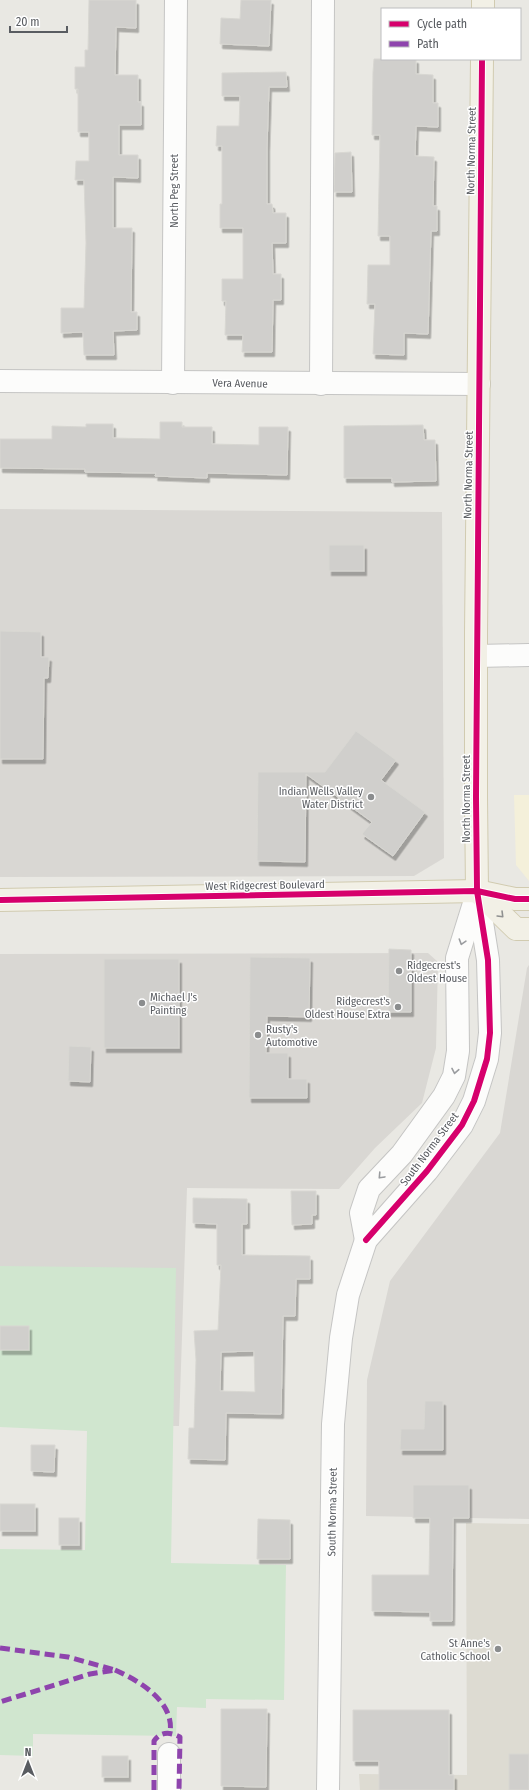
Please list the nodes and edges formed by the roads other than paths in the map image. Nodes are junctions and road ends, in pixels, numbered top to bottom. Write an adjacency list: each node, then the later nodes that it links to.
1 (176, 0): 5 (street, North Peg Street)
2 (323, 0): 6 (street)
3 (482, 60): 7 (main road, North Norma Street)
4 (0, 381): 5 (street, Vera Avenue)
5 (173, 383): 6 (street, Vera Avenue)
6 (321, 384): 7 (street, Vera Avenue)
7 (479, 384): 9 (main road, North Norma Street)
8 (529, 655): 9 (street)
9 (477, 656): 10 (main road, North Norma Street)
10 (477, 891): 11 (main road, West Ridgecrest Boulevard); 12 (main road, West Ridgecrest Boulevard); 13 (main road, one-way to 13); 14 (street, South Norma Street, one-way to 14); 14 (street, South Norma Street)
11 (529, 899)
12 (0, 900)
13 (529, 929)
14 (366, 1240): 16 (street, South Norma Street)
15 (169, 1754): 17 (street)
16 (328, 1789)
17 (169, 1790)

